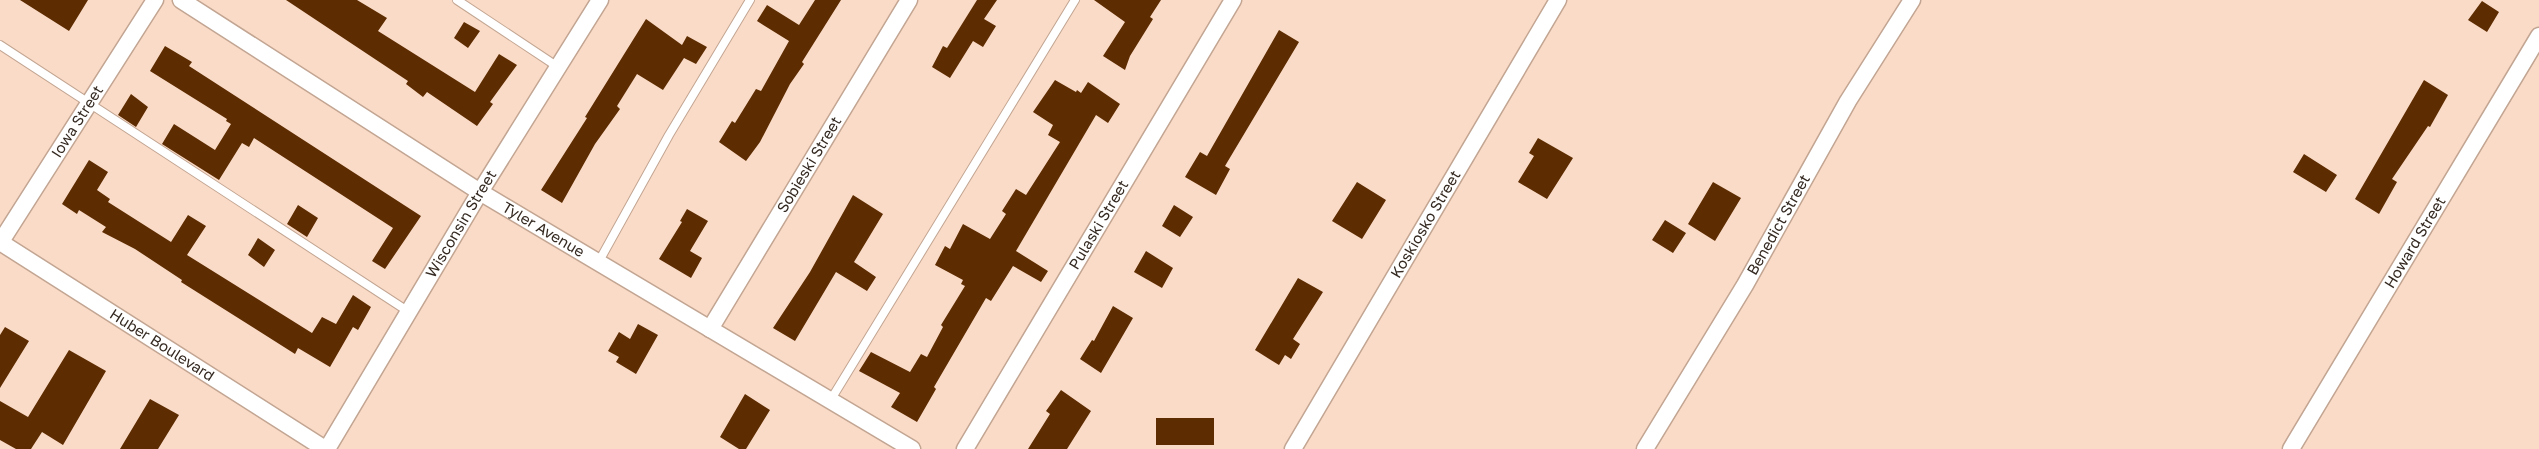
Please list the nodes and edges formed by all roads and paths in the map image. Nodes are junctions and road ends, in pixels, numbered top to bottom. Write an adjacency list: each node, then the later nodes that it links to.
1 (155, 0): 14 (street, Iowa Street)
2 (181, 0): 15 (street, Tyler Avenue)
3 (457, 0): 13 (lane)
4 (600, 0): 13 (street, Wisconsin Street)
5 (750, 0): 17 (lane)
6 (909, 0): 19 (street, Sobieski Street)
7 (1075, 0): 20 (lane)
8 (1233, 0): 23 (street, Pulaski Street)
9 (1558, 0): 24 (street, Koskiosko Street)
10 (1912, 0): 25 (street, Benedict Street)
11 (2539, 36): 26 (street, Howard Street)
12 (0, 45): 14 (lane)
13 (558, 67): 15 (street, Wisconsin Street)
14 (90, 103): 16 (street, Iowa Street); 18 (lane)
15 (480, 192): 17 (street, Tyler Avenue); 18 (street, Wisconsin Street)
16 (0, 243): 21 (street, Huber Boulevard)
17 (598, 263): 19 (street, Tyler Avenue)
18 (408, 312): 21 (street, Wisconsin Street)
19 (710, 330): 20 (street, Tyler Avenue)
20 (830, 400): 22 (street, Tyler Avenue)
21 (326, 449)
22 (912, 449)
23 (965, 449)
24 (1294, 449)
25 (1645, 449)
26 (2291, 449)

